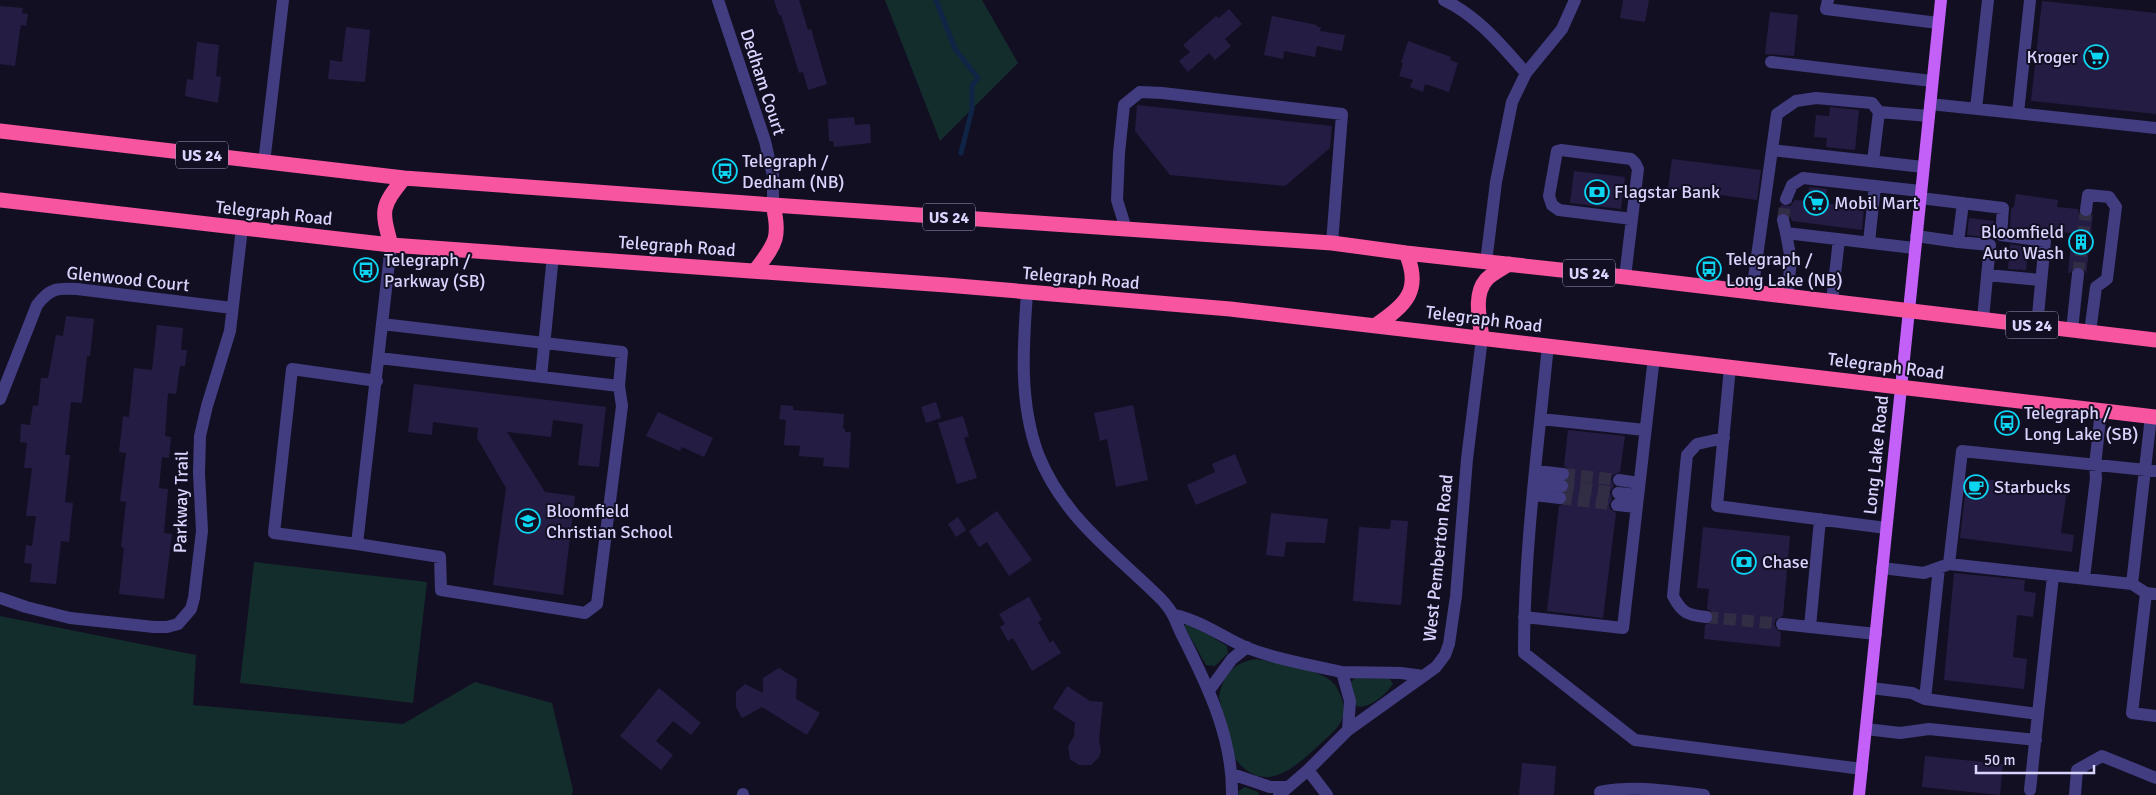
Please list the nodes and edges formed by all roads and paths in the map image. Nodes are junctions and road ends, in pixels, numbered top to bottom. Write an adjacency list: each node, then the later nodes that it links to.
1 (283, 0): 21 (street)
2 (718, 0): 29 (street, Dedham Court)
3 (1444, 0): 11 (street)
4 (1575, 0): 11 (street)
5 (1828, 0): 9 (street)
6 (1941, 0): 9 (main road, Long Lake Road)
7 (1988, 0): 13 (street)
8 (2030, 0): 16 (street)
9 (1938, 23): 12 (main road, Long Lake Road)
10 (1770, 62): 12 (street)
11 (1526, 73): 44 (street)
12 (1932, 81): 14 (main road, Long Lake Road)
13 (1976, 108): 14 (street); 16 (street)
14 (1929, 110): 15 (street); 22 (main road, Long Lake Road)
15 (1879, 112): 19 (street); 20 (street)
16 (2018, 113): 17 (street)
17 (2156, 128)
18 (0, 131): 21 (highway, US 24)
19 (1772, 150): 20 (street); 51 (street)
20 (1873, 161): 22 (street)
21 (264, 163): 23 (highway, US 24)
22 (1923, 166): 25 (main road, Long Lake Road)
23 (404, 178): 29 (highway, US 24); 40 (highway)
24 (1875, 186): 25 (street); 26 (street); 36 (street)
25 (1920, 195): 28 (street); 37 (main road, Long Lake Road)
26 (1786, 198)
27 (0, 200): 32 (highway, Telegraph Road)
28 (1962, 203): 34 (street); 38 (street)
29 (773, 205): 33 (highway, US 24); 46 (highway)
30 (2086, 210): 62 (street)
31 (1632, 219): 31 (street); 49 (street)
32 (242, 228): 40 (highway, Telegraph Road); 55 (street, Parkway Trail)
33 (1126, 230): 39 (highway, US 24); 39 (street)
34 (2000, 235): 41 (street); 50 (street)
35 (1839, 238): 36 (street); 53 (street); 54 (street)
36 (1868, 242): 37 (street)
37 (1915, 242): 38 (street); 56 (main road, Long Lake Road)
38 (1958, 242): 41 (street)
39 (1332, 243): 42 (highway, US 24)
40 (391, 244): 43 (highway, Telegraph Road); 58 (street)
41 (1990, 245): 48 (street)
42 (1406, 253): 44 (highway, US 24); 59 (highway)
43 (553, 255): 46 (highway, Telegraph Road); 65 (street)
44 (1486, 262): 45 (highway, US 24)
45 (1508, 264): 49 (highway, US 24); 63 (highway)
46 (755, 271): 52 (highway, Telegraph Road)
47 (2078, 274): 61 (street)
48 (1988, 275): 50 (street); 57 (street)
49 (1625, 277): 51 (highway, US 24)
50 (2041, 280): 60 (street)
51 (1752, 292): 53 (highway, US 24)
52 (1027, 293): 59 (highway, Telegraph Road); 94 (street)
53 (1788, 296): 54 (highway, US 24)
54 (1832, 301): 56 (highway, US 24)
55 (232, 308): 74 (street, Glenwood Court); 93 (street, Parkway Trail)
56 (1908, 310): 57 (highway, US 24); 73 (main road, Long Lake Road)
57 (1983, 319): 60 (highway, US 24)
58 (382, 324): 65 (street); 68 (street)
59 (1376, 325): 63 (highway, Telegraph Road)
60 (2037, 326): 61 (highway, US 24)
61 (2072, 330): 62 (highway, US 24)
62 (2090, 332): 64 (highway, US 24)
63 (1482, 338): 66 (highway, Telegraph Road); 102 (street, West Pemberton Road)
64 (2156, 340)
65 (545, 343): 70 (street); 72 (street)
66 (1548, 345): 67 (highway, Telegraph Road); 77 (street)
67 (1654, 357): 69 (highway, Telegraph Road); 78 (street)
68 (379, 358): 70 (street); 71 (street)
69 (1730, 367): 73 (highway, Telegraph Road); 79 (street)
70 (541, 377): 72 (street)
71 (377, 381): 86 (street); 86 (street)
72 (619, 386): 86 (street)
73 (1900, 387): 75 (highway, Telegraph Road); 85 (main road, Long Lake Road)
74 (0, 399)
75 (2101, 410): 76 (highway, Telegraph Road); 80 (street)
76 (2154, 417): 81 (street)
77 (1541, 419): 78 (street); 82 (street)
78 (1645, 430): 83 (street)
79 (1724, 438): 84 (street); 96 (street)
80 (2095, 466): 81 (street); 87 (street); 90 (street)
81 (2151, 470): 91 (street)
82 (1535, 483): 82 (street); 95 (street)
83 (1638, 495): 83 (street); 95 (street)
84 (1820, 519): 85 (street); 98 (street)
85 (1886, 528): 88 (main road, Long Lake Road)
86 (357, 544)
87 (1944, 566): 88 (street); 89 (street); 105 (street)
88 (1882, 568): 99 (main road, Long Lake Road)
89 (2053, 576): 90 (street); 106 (street)
90 (2084, 578): 91 (street)
91 (2132, 584): 92 (street)
92 (2151, 593): 107 (street)
93 (0, 598)
94 (1175, 615): 100 (street); 104 (street)
95 (1524, 617): 111 (street)
96 (1706, 617)
97 (1782, 624): 98 (street)
98 (1810, 627): 99 (street)
99 (1876, 634): 103 (main road, Long Lake Road)
100 (1247, 647): 101 (street); 104 (street)
101 (1342, 672): 102 (street); 109 (street)
102 (1423, 676): 109 (street, West Pemberton Road)
103 (1871, 688): 105 (street); 108 (main road, Long Lake Road)
104 (1210, 690): 113 (street)
105 (1926, 700): 106 (street)
106 (2038, 714): 110 (street)
107 (2156, 716)
108 (1866, 729): 110 (street); 111 (main road, Long Lake Road)
109 (1348, 730): 112 (street, West Pemberton Road)
110 (2036, 740): 115 (street)
111 (1862, 769): 121 (main road, Long Lake Road)
112 (1308, 770): 116 (street, West Pemberton Road); 119 (street)
113 (1232, 774): 116 (street); 118 (street)
114 (2156, 778): 122 (street)
115 (2030, 790)
116 (1283, 791)
117 (1600, 792): 120 (street)
118 (1232, 795)
119 (1327, 795)
120 (1704, 795)
121 (1859, 795)
122 (2075, 795)

